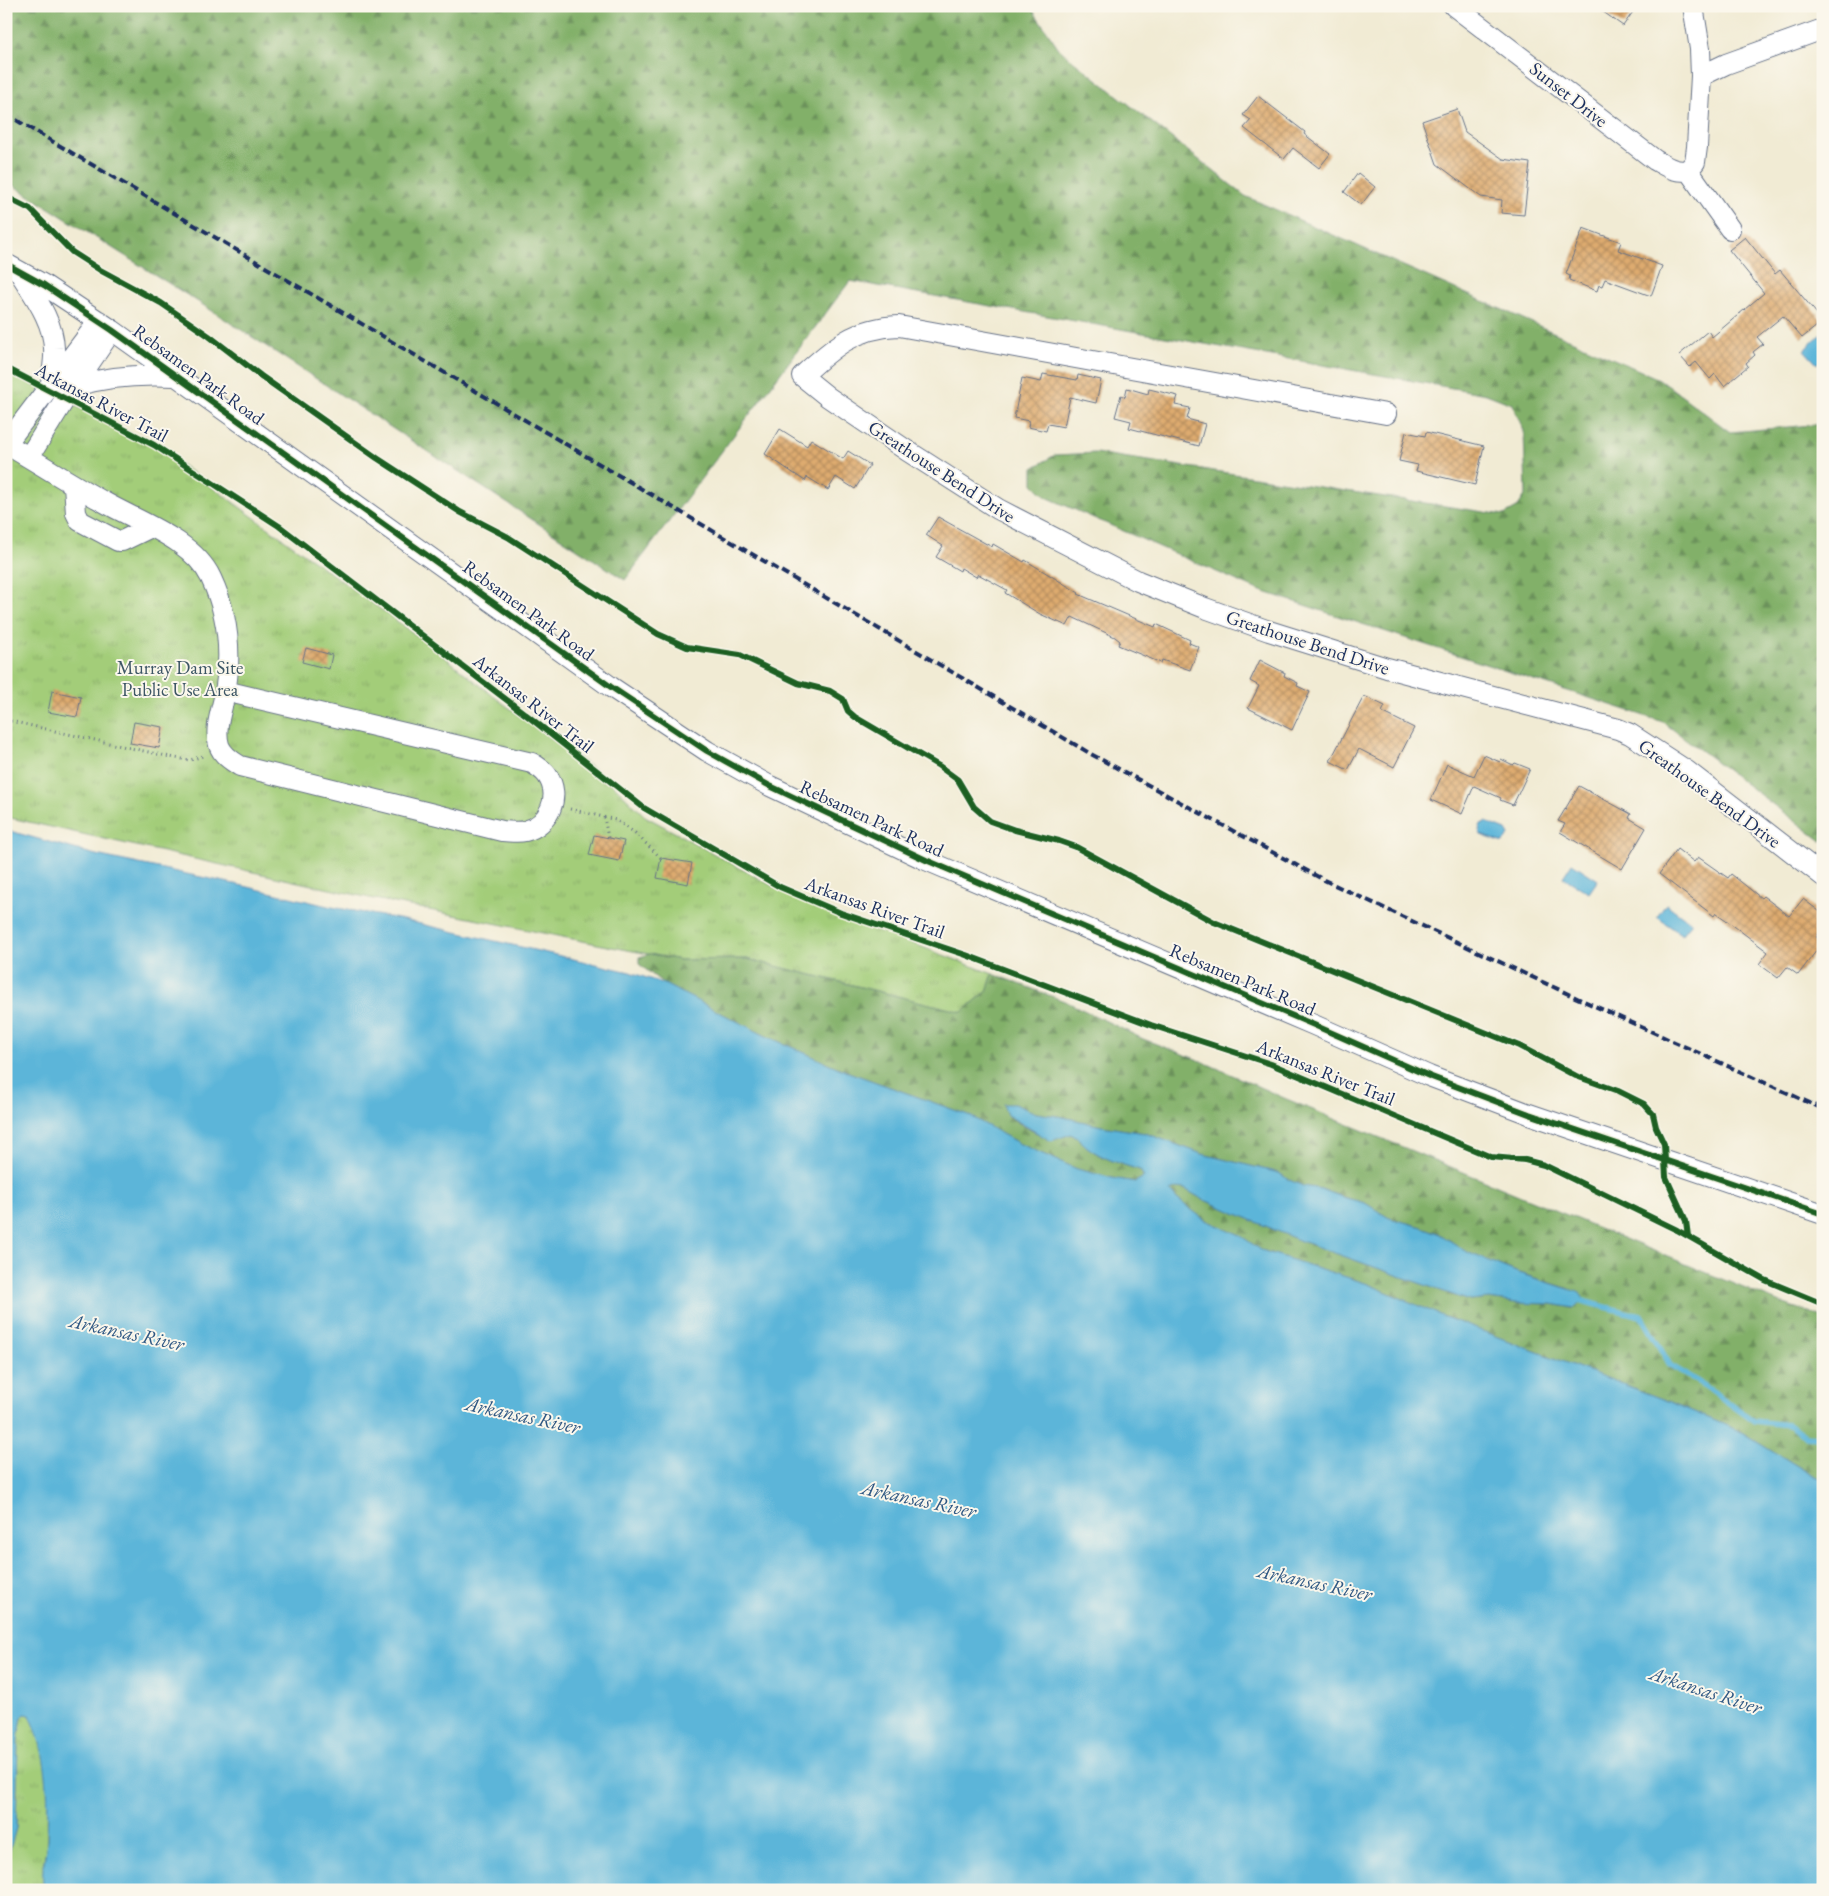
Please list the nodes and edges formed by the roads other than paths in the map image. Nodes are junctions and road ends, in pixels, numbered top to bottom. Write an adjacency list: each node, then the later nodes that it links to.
1 (1454, 6): 5 (street, Sunset Drive)
2 (1693, 6): 4 (street)
3 (1823, 30): 4 (street)
4 (1700, 76): 5 (street)
5 (1688, 170): 6 (street)
6 (1730, 229)
7 (13, 268): 8 (street, Rebsamen Park Road); 10 (street)
8 (106, 325): 9 (street, Rebsamen Park Road); 10 (street); 11 (street)
9 (176, 376): 11 (street); 19 (street, Rebsamen Park Road)
10 (50, 383): 13 (street)
11 (74, 386): 14 (street)
12 (1386, 414): 18 (street, Greathouse Bend Drive)
13 (6, 444): 14 (street)
14 (29, 457): 15 (street)
15 (74, 485): 16 (street); 16 (street)
16 (151, 527): 17 (street)
17 (225, 691): 17 (street)
18 (1823, 876)
19 (1823, 1214)

